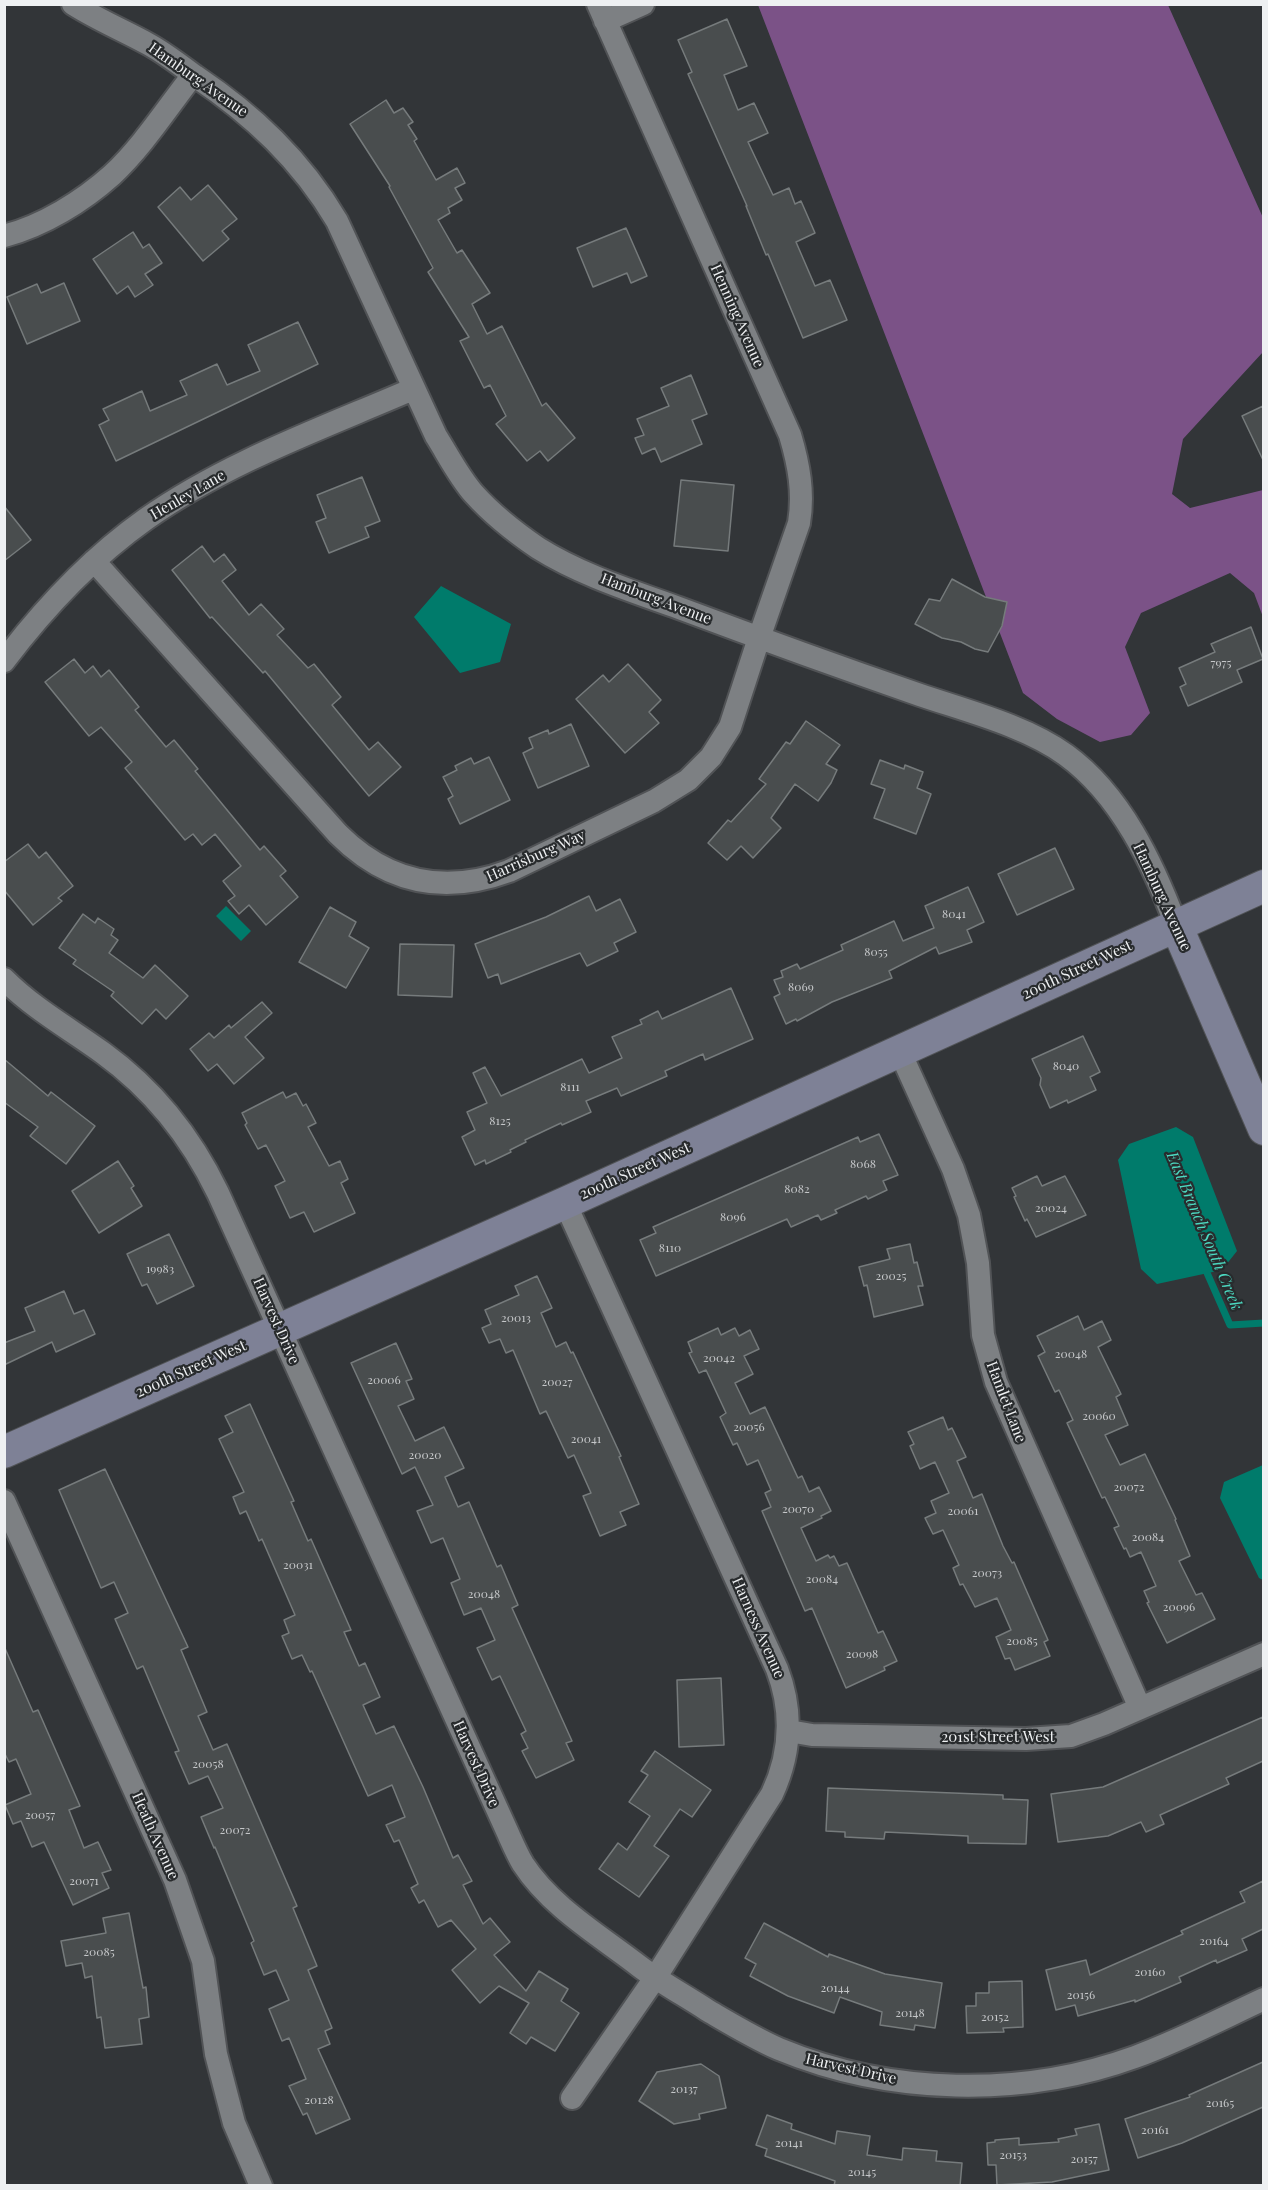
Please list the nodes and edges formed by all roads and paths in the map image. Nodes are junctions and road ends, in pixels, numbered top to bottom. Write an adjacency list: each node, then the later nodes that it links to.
1 (73, 4): 4 (street, Hamburg Avenue)
2 (643, 4): 3 (street)
3 (602, 13): 8 (street, Henning Avenue)
4 (194, 75): 5 (street); 6 (street, Hamburg Avenue)
5 (4, 237)
6 (413, 389): 7 (street, Henley Lane); 8 (street, Hamburg Avenue)
7 (94, 561): 8 (street, Harrisburg Way); 9 (street, Henley Lane)
8 (759, 638): 11 (street, Hamburg Avenue)
9 (4, 661)
10 (1263, 886): 11 (street, 200th Street West)
11 (1176, 925): 13 (street, 200th Street West); 14 (street, Hamburg Avenue)
12 (4, 979): 16 (street, Harvest Drive)
13 (900, 1052): 15 (street, 200th Street West); 20 (street, Hamlet Lane)
14 (1263, 1129)
15 (565, 1203): 16 (street, 200th Street West); 21 (street, Harness Avenue)
16 (280, 1330): 17 (street, 200th Street West); 22 (street, Harvest Drive)
17 (4, 1452)
18 (4, 1501): 25 (street, Heath Avenue)
19 (1263, 1654): 20 (street, 201st Street West)
20 (1140, 1708): 21 (street, 201st Street West)
21 (789, 1731): 22 (street, Harness Avenue)
22 (655, 1978): 23 (street, Harvest Drive); 24 (street, Harness Avenue)
23 (1263, 1999)
24 (572, 2098)
25 (261, 2186)

